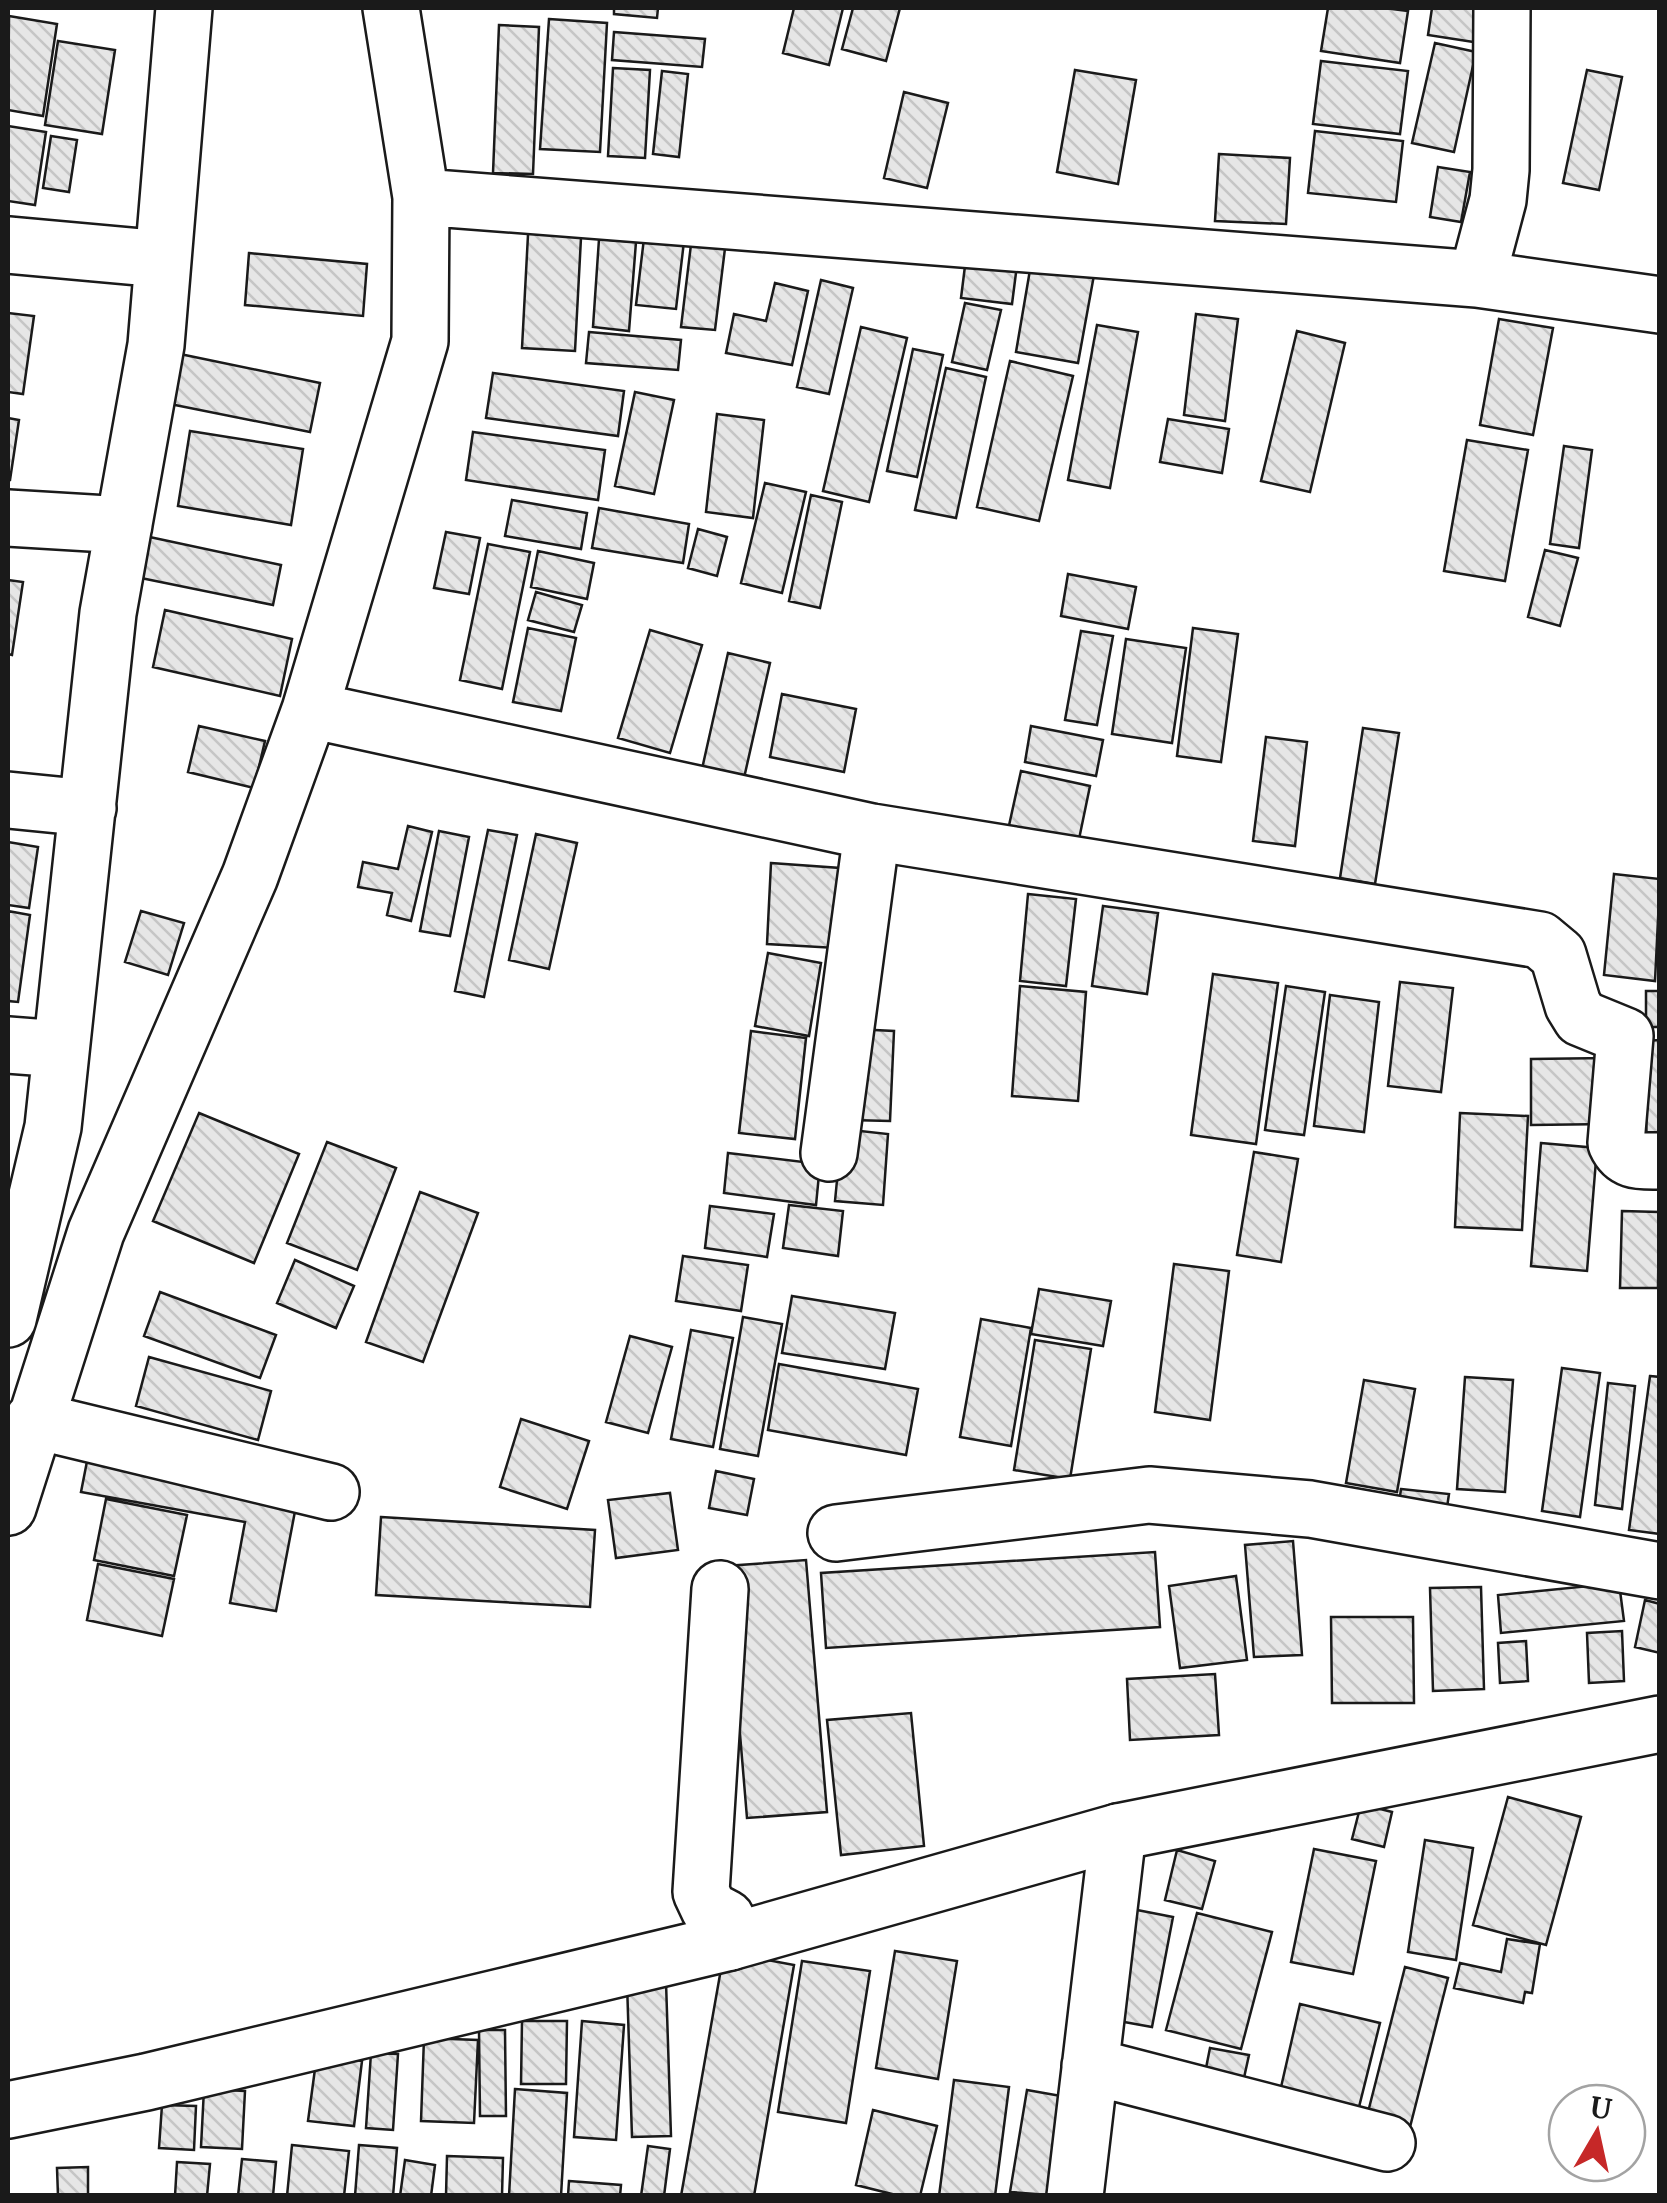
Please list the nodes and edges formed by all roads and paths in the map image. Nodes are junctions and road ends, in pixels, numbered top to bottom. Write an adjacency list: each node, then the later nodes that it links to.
1 (184, 8): 6 (street)
2 (390, 8): 4 (street)
3 (1502, 8): 7 (street)
4 (421, 197): 7 (street); 11 (street)
5 (8, 245): 6 (street)
6 (162, 259): 10 (street)
7 (1477, 279): 8 (street)
8 (1660, 305)
9 (8, 518): 10 (street)
10 (124, 525): 13 (street)
11 (310, 710): 14 (street); 20 (street)
12 (8, 800): 13 (street)
13 (88, 808): 16 (street)
14 (872, 832): 17 (street); 18 (street)
15 (8, 1045): 16 (street)
16 (61, 1049): 19 (street)
17 (829, 1153)
18 (1660, 1161)
19 (8, 1320)
20 (33, 1420): 21 (street); 22 (street)
21 (331, 1492)
22 (8, 1507)
23 (836, 1533): 24 (street)
24 (1660, 1572)
25 (720, 1588): 28 (street)
26 (1660, 1724): 27 (street)
27 (1118, 1832): 28 (street); 29 (street)
28 (730, 1942): 30 (street)
29 (1090, 2066): 31 (street); 32 (street)
30 (9, 2115)
31 (1387, 2143)
32 (1075, 2196)

